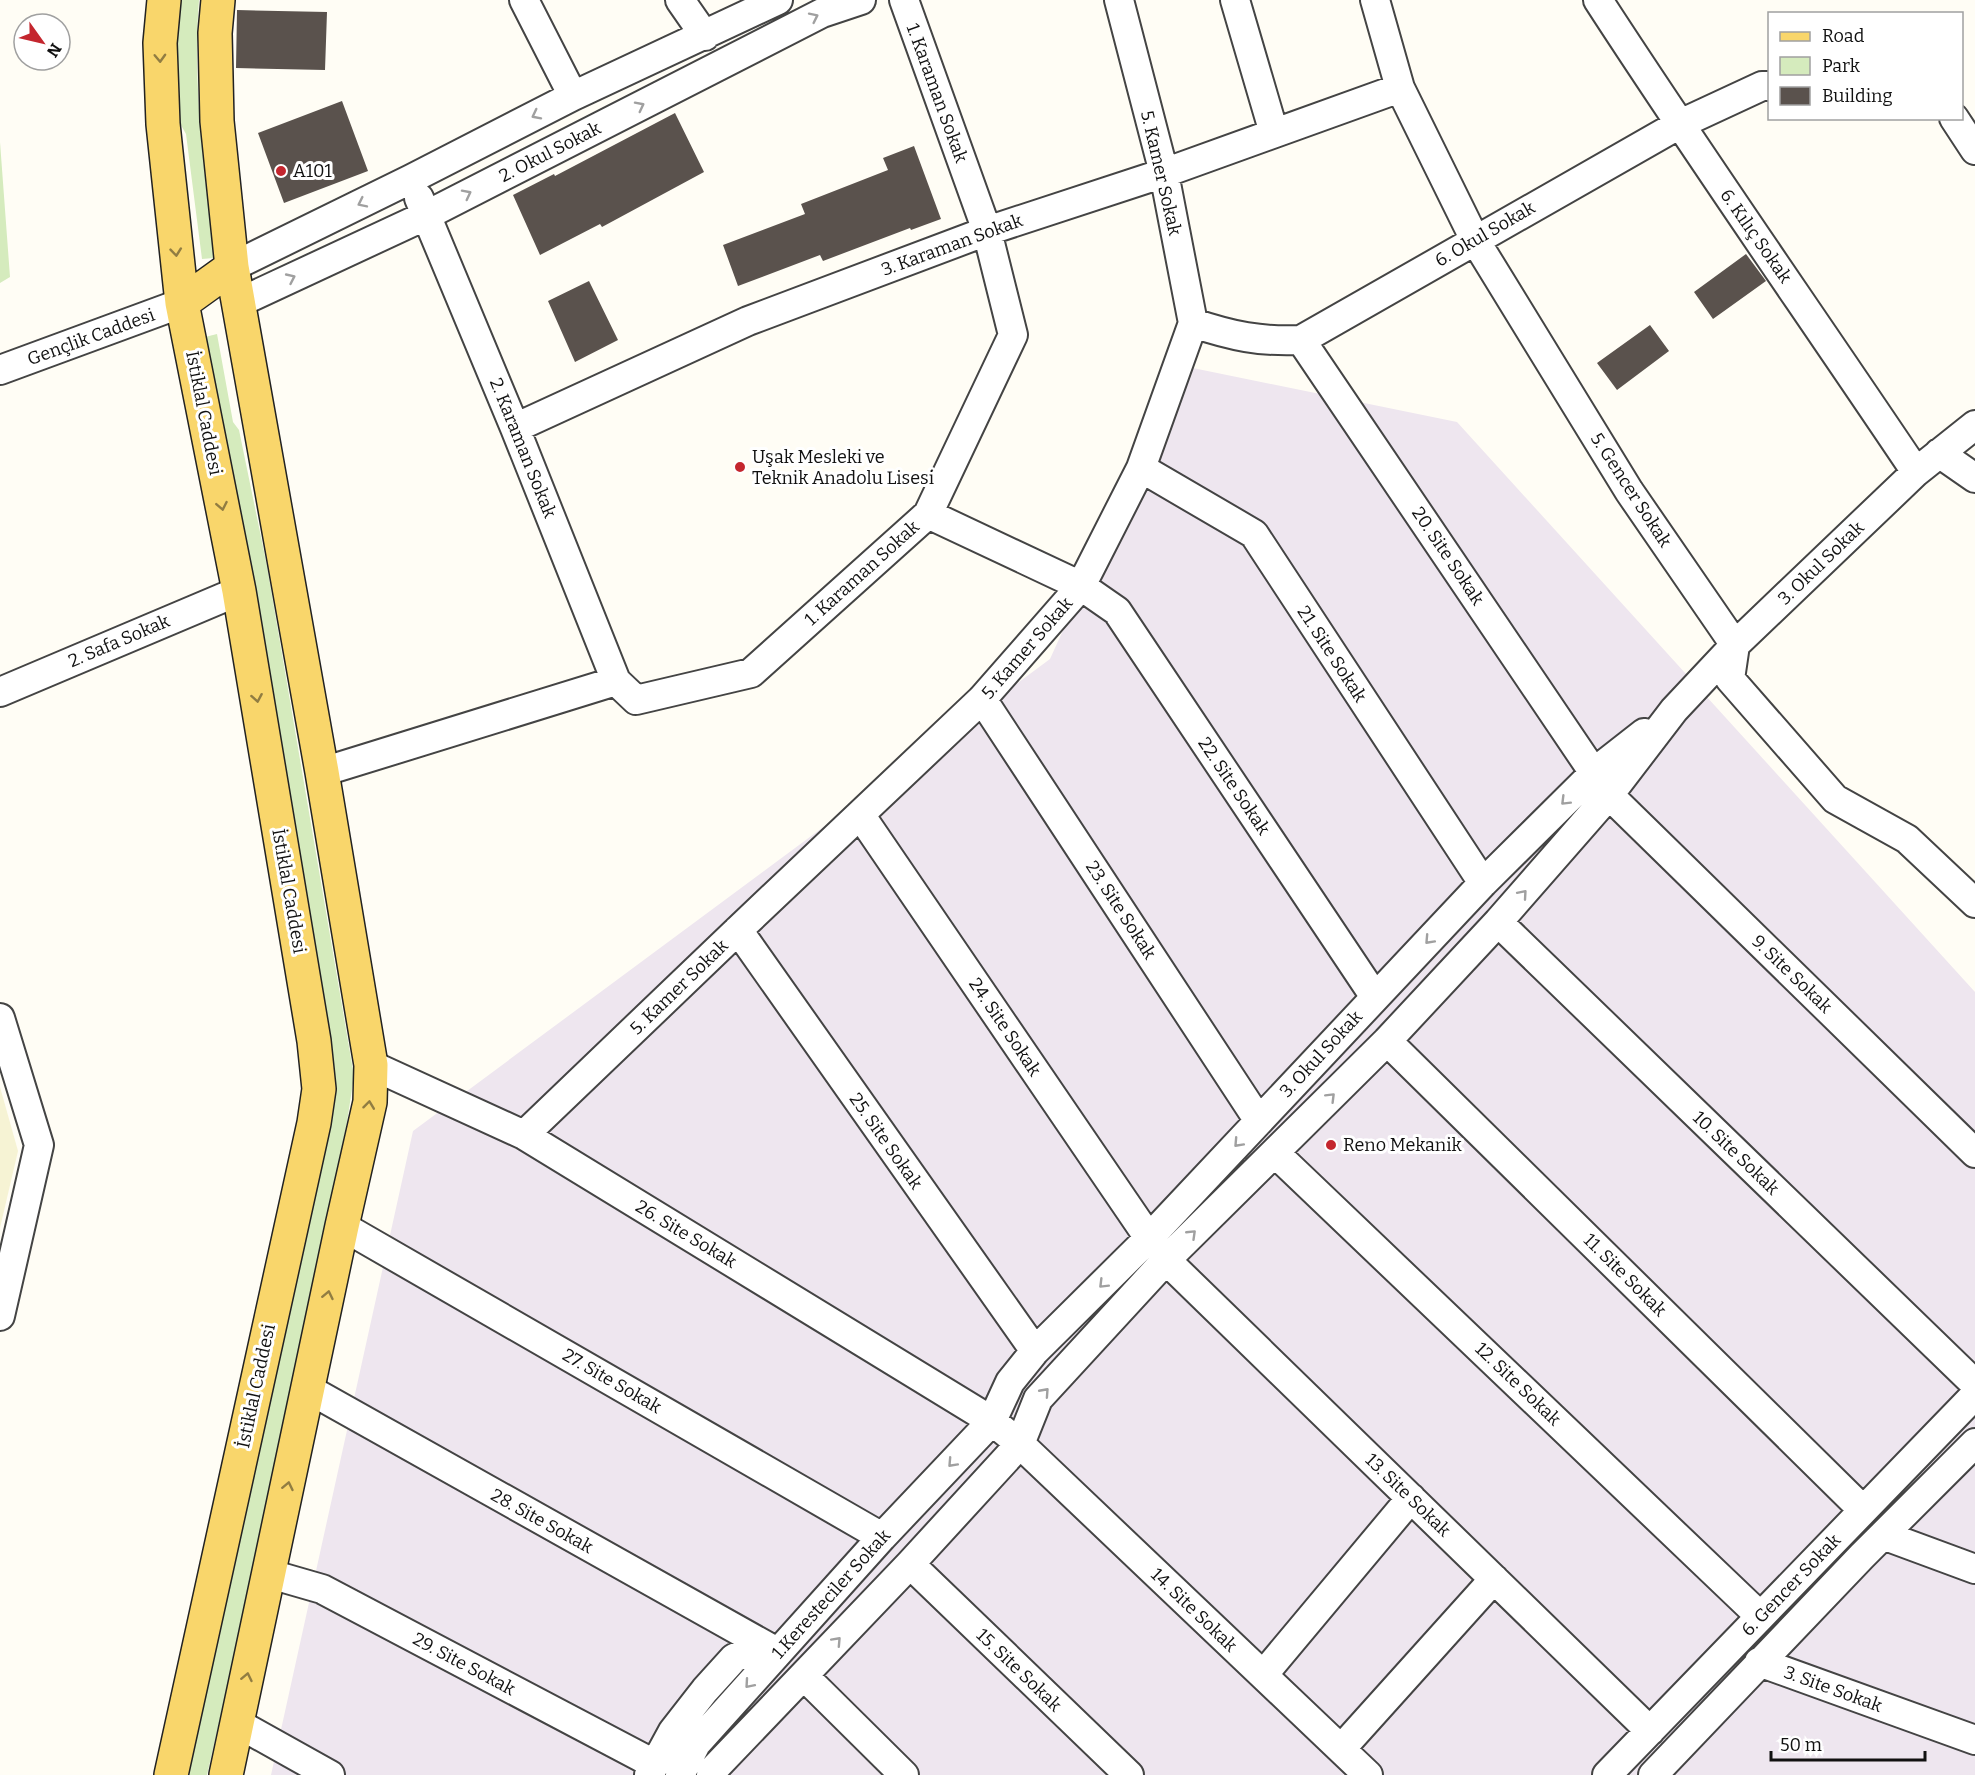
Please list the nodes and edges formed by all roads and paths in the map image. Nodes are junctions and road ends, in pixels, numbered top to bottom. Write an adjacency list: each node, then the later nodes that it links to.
1 (164, 0): 26 (main road, İstiklal Caddesi, one-way to 26)
2 (218, 0): 25 (main road)
3 (524, 0): 15 (street)
4 (680, 0): 12 (street)
5 (778, 0): 12 (street)
6 (861, 0): 22 (street, 2. Okul Sokak, one-way to 6)
7 (904, 0): 23 (street, 1. Karaman Sokak)
8 (1119, 0): 20 (street, 5. Kamer Sokak)
9 (1234, 0): 18 (street)
10 (1376, 0): 14 (street, 5. Gencer Sokak)
11 (1598, 0): 17 (street, 6. Kılıç Sokak)
12 (705, 36): 15 (street)
13 (1768, 86): 17 (street, 6. Okul Sokak)
14 (1400, 88): 18 (street, 3. Karaman Sokak); 24 (street, 5. Gencer Sokak)
15 (573, 96): 21 (street, one-way to 21)
16 (1955, 120): 19 (street)
17 (1678, 124): 24 (street, 6. Okul Sokak); 34 (street, 6. Kılıç Sokak)
18 (1274, 133): 20 (street, 3. Karaman Sokak)
19 (1975, 150)
20 (1164, 173): 23 (street, 3. Karaman Sokak); 28 (street, 5. Kamer Sokak)
21 (411, 179): 22 (street, 2. Karaman Sokak); 25 (street, one-way to 25)
22 (427, 215): 27 (street, 2. Okul Sokak, one-way to 22); 31 (street, 2. Karaman Sokak)
23 (987, 231): 31 (street, 3. Karaman Sokak); 36 (street, 1. Karaman Sokak)
24 (1474, 240): 29 (street, 6. Okul Sokak); 39 (street, 5. Gencer Sokak)
25 (232, 267): 26 (main road); 27 (main road)
26 (182, 303): 27 (main road); 30 (street, Gençlik Caddesi); 38 (main road, İstiklal Caddesi, one-way to 38)
27 (237, 303): 43 (main road)
28 (1193, 324): 29 (street, 6. Okul Sokak); 33 (street, 5. Kamer Sokak)
29 (1301, 340): 44 (street, 20. Site Sokak)
30 (0, 370)
31 (515, 428): 40 (street, 2. Karaman Sokak)
32 (1962, 441): 34 (street, 3. Okul Sokak); 35 (street)
33 (1141, 468): 37 (street, 5. Kamer Sokak); 46 (street, 21. Site Sokak)
34 (1916, 472): 39 (street, 3. Okul Sokak)
35 (1975, 478)
36 (928, 514): 37 (street, 22. Site Sokak); 40 (street, 1. Karaman Sokak)
37 (1081, 586): 42 (street, 5. Kamer Sokak); 50 (street, 22. Site Sokak)
38 (239, 591): 41 (street, 2. Safa Sokak); 86 (main road, İstiklal Caddesi, one-way to 86)
39 (1735, 645): 44 (street, 3. Okul Sokak); 47 (street)
40 (616, 681): 43 (street)
41 (0, 692)
42 (982, 699): 45 (street, 5. Kamer Sokak); 54 (street, 23. Site Sokak)
43 (322, 772): 53 (main road)
44 (1602, 784): 46 (street, 3. Okul Sokak, one-way to 46); 48 (street, 3. Okul Sokak, one-way to 44); 57 (street, 9. Site Sokak)
45 (861, 816): 49 (street, 5. Kamer Sokak); 59 (street, 24. Site Sokak)
46 (1483, 883): 50 (street, 3. Okul Sokak, one-way to 50)
47 (1975, 903)
48 (1498, 922): 52 (street, 3. Okul Sokak); 62 (street, 10. Site Sokak)
49 (738, 930): 55 (street, 5. Kamer Sokak); 61 (street, 25. Site Sokak)
50 (1376, 997): 54 (street, 3. Okul Sokak)
51 (0, 1018): 60 (street)
52 (1387, 1041): 56 (street, 3. Okul Sokak, one-way to 52); 69 (street, 11. Site Sokak)
53 (371, 1065): 55 (street, 26. Site Sokak); 58 (main road, one-way to 53)
54 (1259, 1121): 59 (street, 3. Okul Sokak, one-way to 59)
55 (524, 1136): 65 (street, 26. Site Sokak)
56 (1275, 1153): 59 (street, 3. Okul Sokak, one-way to 56); 76 (street, 12. Site Sokak)
57 (1975, 1153)
58 (342, 1226): 63 (main road, one-way to 58); 71 (street, 27. Site Sokak)
59 (1157, 1249): 61 (street, 3. Okul Sokak, one-way to 61); 67 (street, 3. Okul Sokak, one-way to 59); 68 (street, 13. Site Sokak)
60 (0, 1316)
61 (1035, 1351): 65 (street, 3. Okul Sokak)
62 (1975, 1384)
63 (308, 1389): 74 (main road, one-way to 63); 77 (street, 28. Site Sokak)
64 (1975, 1395): 69 (street, 6. Gencer Sokak)
65 (992, 1421): 67 (street, 26. Site Sokak); 71 (street, 1.Keresteciler Sokak, one-way to 71)
66 (1975, 1443): 70 (street, 6. Gencer Sokak)
67 (1020, 1444): 72 (street, 1.Keresteciler Sokak); 79 (street, 14. Site Sokak)
68 (1411, 1498): 75 (street, 13. Site Sokak); 79 (street)
69 (1863, 1510): 76 (street, 6. Gencer Sokak)
70 (1883, 1535): 73 (street); 78 (street, 6. Gencer Sokak)
71 (882, 1537): 77 (street, 1.Keresteciler Sokak)
72 (910, 1564): 80 (street, 1.Keresteciler Sokak, one-way to 72); 92 (street, 15. Site Sokak)
73 (1975, 1569)
74 (270, 1574): 81 (main road, one-way to 74); 85 (street, 29. Site Sokak)
75 (1494, 1579): 82 (street, 13. Site Sokak); 84 (street)
76 (1760, 1616): 82 (street, 6. Gencer Sokak)
77 (770, 1649): 85 (street); 89 (street, 1.Keresteciler Sokak, one-way to 89)
78 (1759, 1662): 83 (street, 3. Site Sokak); 95 (street, 6. Gencer Sokak)
79 (1263, 1675): 84 (street, 14. Site Sokak)
80 (804, 1676): 90 (street, 1.Keresteciler Sokak); 91 (street)
81 (237, 1723): 87 (main road); 88 (street)
82 (1650, 1731): 94 (street, 6. Gencer Sokak)
83 (1975, 1740)
84 (1341, 1749): 93 (street, 14. Site Sokak)
85 (652, 1770)
86 (171, 1775)
87 (226, 1775)
88 (330, 1775)
89 (680, 1775)
90 (711, 1775)
91 (904, 1775)
92 (1129, 1775)
93 (1368, 1775)
94 (1607, 1775)
95 (1653, 1775)

